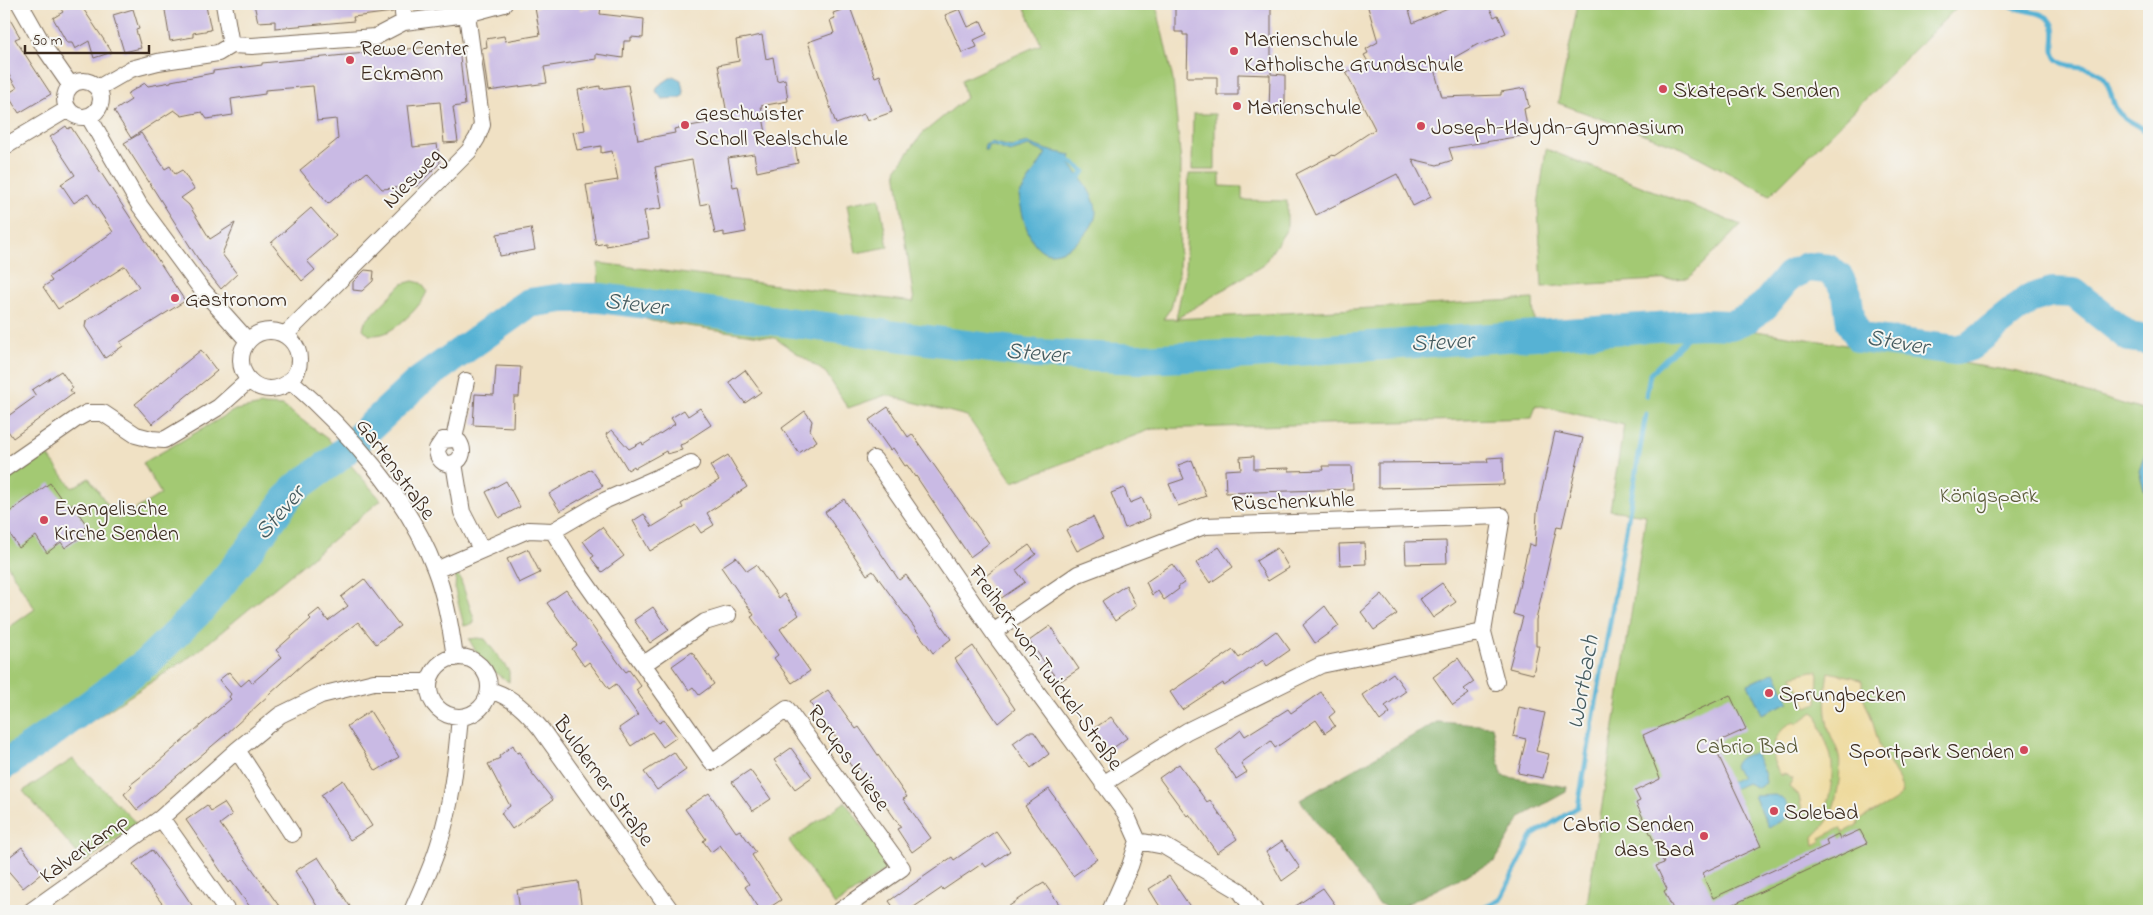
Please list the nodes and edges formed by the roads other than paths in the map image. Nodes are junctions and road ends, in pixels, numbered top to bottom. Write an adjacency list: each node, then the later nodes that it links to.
1 (20, 4): 8 (street)
2 (224, 4): 7 (street)
3 (402, 4): 6 (street)
4 (504, 4): 5 (street)
5 (467, 14): 6 (street); 13 (street, Niesweg)
6 (404, 22): 7 (street)
7 (231, 45): 9 (street)
8 (71, 86): 9 (street); 10 (street)
9 (98, 88): 11 (street)
10 (68, 109): 11 (street); 12 (street)
11 (89, 117): 14 (street)
12 (4, 147)
13 (285, 335): 14 (street); 16 (street)
14 (248, 341): 15 (street)
15 (249, 380): 16 (street); 20 (street)
16 (290, 380): 23 (street, Gartenstraße)
17 (466, 381): 22 (street)
18 (874, 459): 25 (street, Freiherr-von-Twickel-Straße)
19 (692, 463): 21 (street)
20 (4, 469)
21 (553, 531): 22 (street); 28 (street, Rorups Wiese)
22 (481, 550): 23 (street)
23 (436, 570): 27 (street, Gartenstraße)
24 (728, 615): 28 (street)
25 (993, 632): 26 (street, Rüschenkuhle); 34 (street, Freiherr-von-Twickel-Straße)
26 (1483, 632): 30 (street, Rüschenkuhle); 34 (street)
27 (455, 658): 29 (street); 31 (street)
28 (644, 664): 42 (street, Rorups Wiese)
29 (429, 682): 32 (street); 33 (street, Kalverkamp)
30 (1496, 682)
31 (489, 690): 32 (street); 41 (street, Bulderner Straße)
32 (460, 717): 40 (street)
33 (237, 750): 35 (street, Kalverkamp); 36 (street)
34 (1103, 784): 37 (street, Freiherr-von-Twickel-Straße)
35 (161, 818): 38 (street, Kalverkamp); 39 (street, Kalverkamp)
36 (292, 834)
37 (1138, 840): 43 (street); 44 (street)
38 (31, 911)
39 (227, 911)
40 (412, 911)
41 (671, 911)
42 (840, 911)
43 (1110, 911)
44 (1255, 911)

